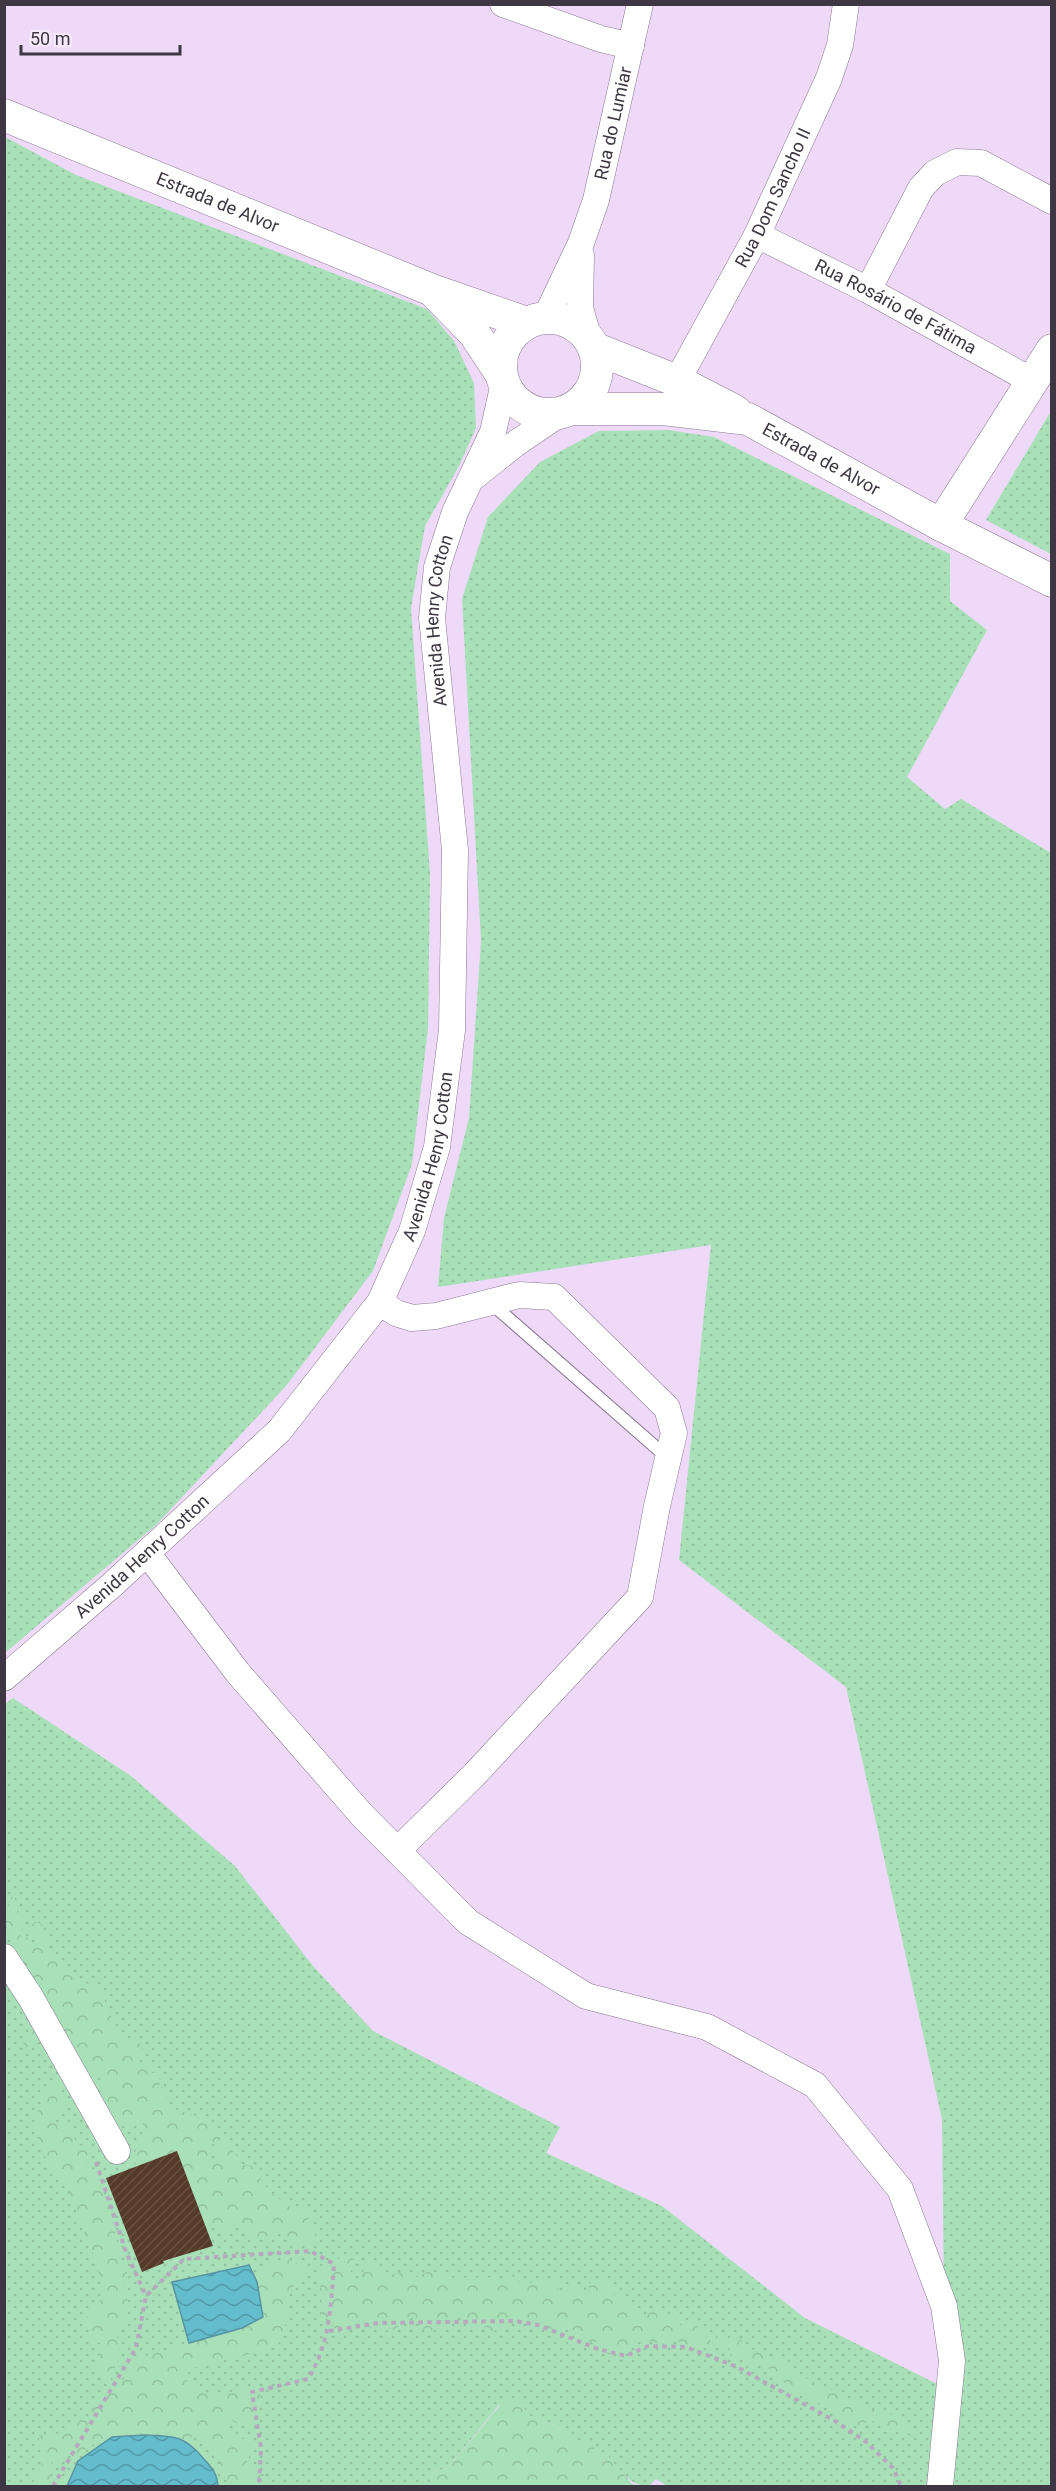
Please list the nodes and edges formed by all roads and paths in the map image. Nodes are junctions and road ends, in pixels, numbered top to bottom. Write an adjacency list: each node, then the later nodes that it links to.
1 (503, 4): 4 (street)
2 (640, 4): 4 (street, Rua do Lumiar)
3 (846, 4): 7 (street, Rua Dom Sancho II)
4 (631, 46): 8 (street, Rua do Lumiar)
5 (4, 115): 9 (street, Estrada de Alvor)
6 (1052, 201): 10 (street)
7 (757, 235): 10 (street, Rua Rosário de Fátima); 15 (street, Rua Dom Sancho II)
8 (581, 243): 11 (street); 12 (street)
9 (432, 290): 11 (street, Estrada de Alvor); 14 (street, Estrada de Alvor)
10 (868, 290): 16 (street, Rua Rosário de Fátima)
11 (536, 320): 12 (street, Estrada de Alvor); 14 (street)
12 (591, 344): 15 (street, Estrada de Alvor); 17 (street)
13 (1052, 350): 16 (street)
14 (502, 378): 17 (street, Estrada de Alvor); 19 (street, Avenida Henry Cotton)
15 (677, 381): 18 (street, Estrada de Alvor)
16 (1032, 381): 20 (street)
17 (566, 411): 18 (street, Estrada de Alvor); 19 (street)
18 (748, 419): 20 (street, Estrada de Alvor)
19 (472, 478): 22 (street, Avenida Henry Cotton)
20 (941, 525): 21 (street, Estrada de Alvor)
21 (1052, 581)
22 (380, 1302): 23 (street); 25 (street, Avenida Henry Cotton)
23 (490, 1302): 24 (lane); 24 (street)
24 (668, 1458): 27 (street)
25 (147, 1553): 26 (street, Avenida Henry Cotton); 27 (street)
26 (4, 1678)
27 (398, 1850): 34 (street)
28 (4, 1957): 29 (street)
29 (117, 2151)
30 (329, 2331): 31 (path); 32 (path); 33 (path)
31 (53, 2487)
32 (259, 2487)
33 (901, 2487)
34 (940, 2487)

